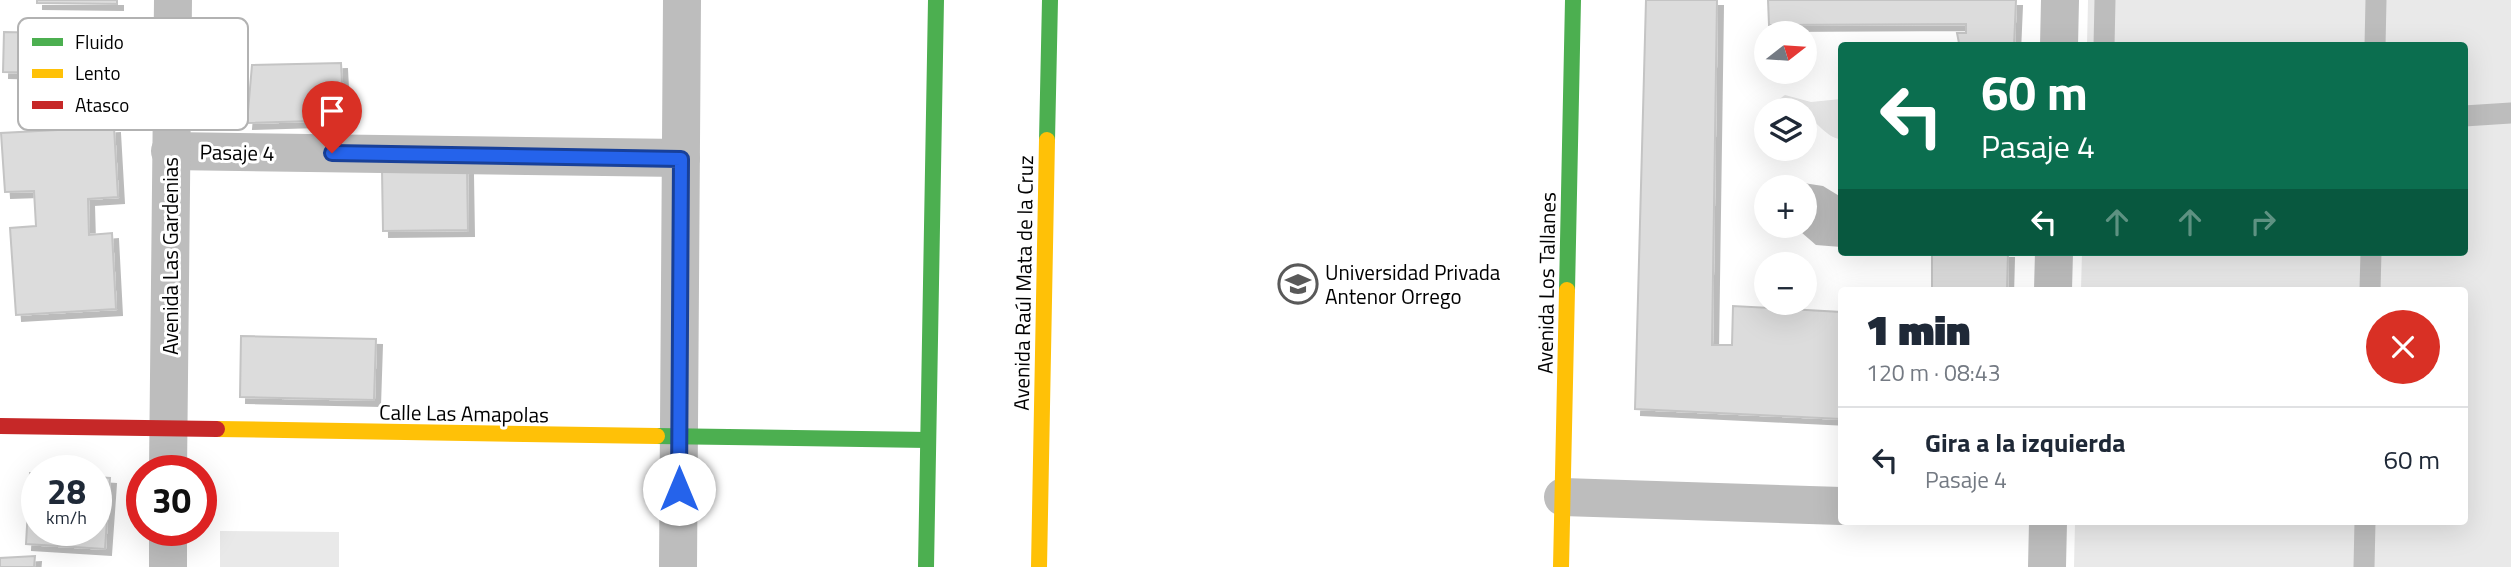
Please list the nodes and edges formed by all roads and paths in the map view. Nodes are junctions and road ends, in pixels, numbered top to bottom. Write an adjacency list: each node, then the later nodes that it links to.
1 (173, 0): 9 (street, Avenida Las Gardenias)
2 (682, 0): 17 (street)
3 (936, 0): 25 (street)
4 (1050, 0): 35 (street, Avenida Raúl Mata de la Cruz)
5 (1573, 0): 27 (street, Avenida Los Tallanes)
6 (2060, 0): 10 (street)
7 (2105, 0): 11 (lane)
8 (2376, 0): 12 (lane)
9 (173, 18)
10 (2059, 42)
11 (2104, 42)
12 (2375, 42)
13 (2511, 113): 14 (lane)
14 (2468, 116)
15 (170, 130): 16 (street, Avenida Las Gardenias)
16 (170, 150): 17 (street, Pasaje 4); 23 (street, Avenida Las Gardenias)
17 (681, 159): 24 (street)
18 (2054, 256): 20 (street)
19 (2371, 256): 21 (lane)
20 (2053, 287)
21 (2370, 287)
22 (0, 426): 23 (street, Calle Las Amapolas)
23 (168, 430): 24 (street, Calle Las Amapolas); 26 (street, Avenida Las Gardenias)
24 (679, 436): 25 (street, Calle Las Amapolas); 33 (street)
25 (928, 440): 34 (street)
26 (168, 455)
27 (1563, 497): 28 (street); 36 (street, Avenida Los Tallanes)
28 (1838, 506)
29 (2048, 525): 37 (street)
30 (2365, 525): 38 (lane)
31 (168, 546): 32 (street)
32 (168, 567)
33 (678, 567)
34 (926, 567)
35 (1039, 567)
36 (1562, 567)
37 (2048, 567)
38 (2364, 567)

